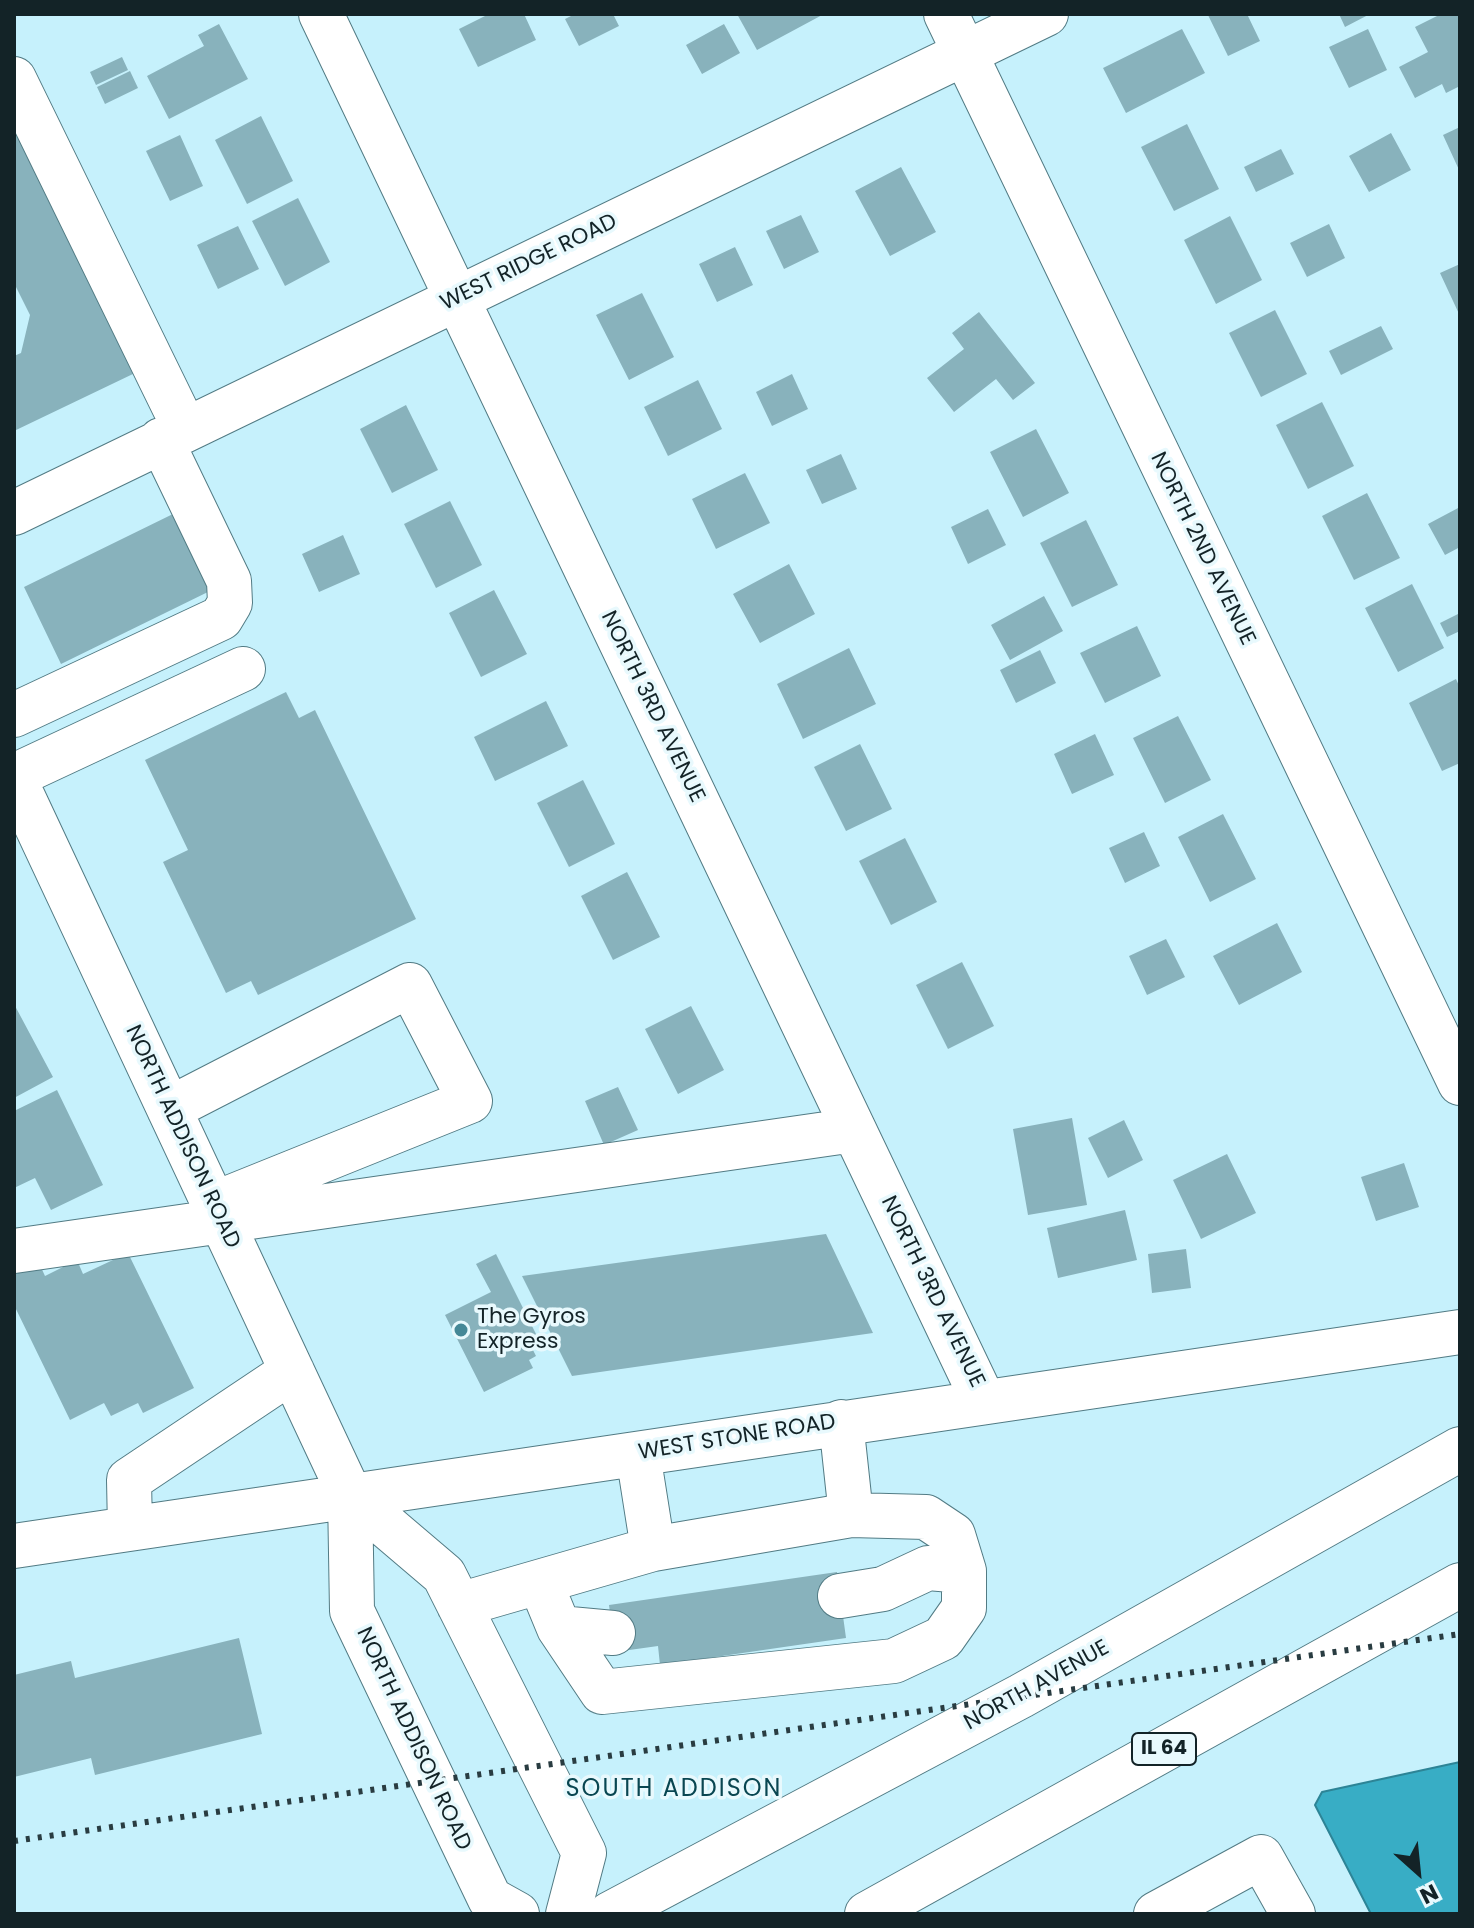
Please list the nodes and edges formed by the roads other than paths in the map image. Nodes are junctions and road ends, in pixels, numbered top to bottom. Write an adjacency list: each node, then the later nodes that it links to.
1 (321, 14): 6 (street, NORTH 3RD AVENUE)
2 (946, 14): 4 (street, NORTH 2ND AVENUE)
3 (1046, 14): 4 (street, WEST RIDGE ROAD)
4 (965, 53): 6 (street, WEST RIDGE ROAD); 12 (street, NORTH 2ND AVENUE)
5 (14, 79): 7 (street)
6 (456, 298): 7 (street, WEST RIDGE ROAD); 14 (street, NORTH 3RD AVENUE)
7 (173, 434): 8 (street, WEST RIDGE ROAD); 10 (street)
8 (14, 513)
9 (243, 669): 11 (street)
10 (14, 715)
11 (14, 777): 13 (street, NORTH ADDISON ROAD)
12 (1460, 1083)
13 (169, 1109): 15 (street, NORTH ADDISON ROAD); 15 (street)
14 (854, 1130): 15 (street); 19 (street, NORTH 3RD AVENUE)
15 (218, 1212): 16 (street); 18 (street, NORTH ADDISON ROAD)
16 (14, 1251)
17 (1460, 1332): 19 (street, WEST STONE ROAD)
18 (292, 1371): 23 (street, NORTH ADDISON ROAD); 25 (street)
19 (983, 1400): 20 (street, WEST STONE ROAD)
20 (841, 1422): 22 (street, WEST STONE ROAD); 24 (street)
21 (1460, 1449): 38 (street, NORTH AVENUE)
22 (638, 1454): 23 (street, WEST STONE ROAD); 27 (street)
23 (350, 1495): 25 (street, WEST STONE ROAD); 32 (street, NORTH ADDISON ROAD); 36 (street, NORTH ADDISON ROAD)
24 (851, 1515): 27 (street); 28 (street)
25 (130, 1528): 26 (street, WEST STONE ROAD)
26 (14, 1546)
27 (653, 1549): 29 (street)
28 (964, 1571): 31 (street); 33 (street)
29 (540, 1582): 32 (street); 33 (street)
30 (1460, 1585): 35 (street, IL 64)
31 (840, 1596)
32 (459, 1605): 37 (street, NORTH ADDISON ROAD)
33 (559, 1628): 34 (street)
34 (613, 1633)
35 (874, 1912)
36 (517, 1914)
37 (568, 1914)
38 (610, 1914)
39 (1156, 1914): 40 (street)
40 (1293, 1914)

